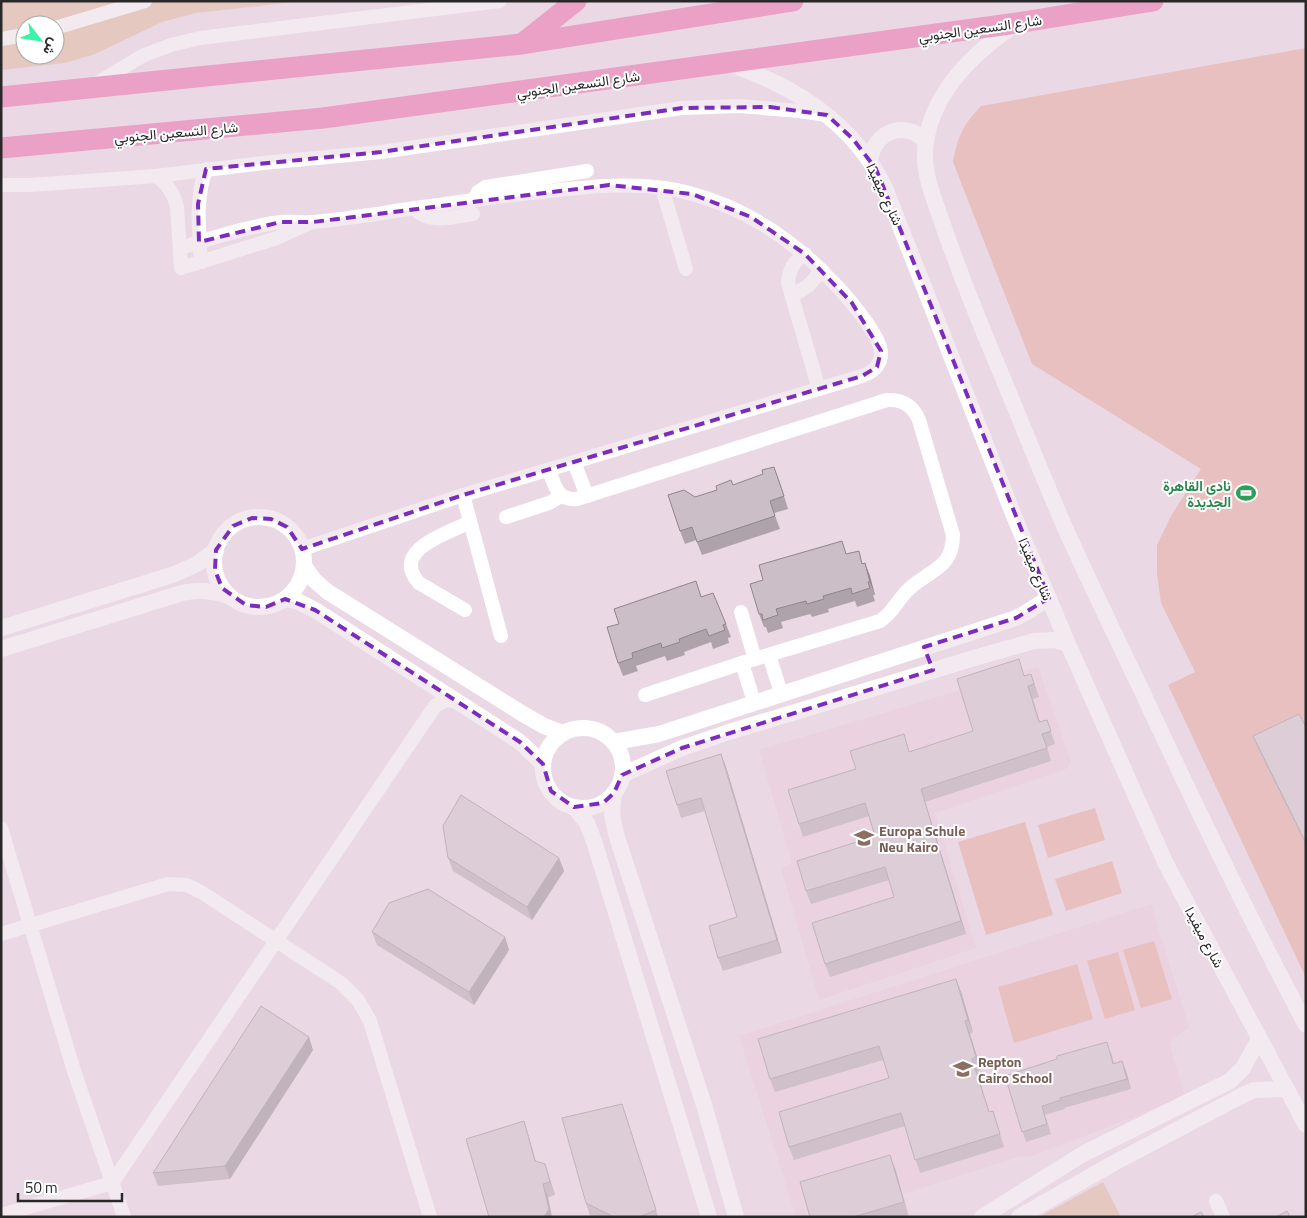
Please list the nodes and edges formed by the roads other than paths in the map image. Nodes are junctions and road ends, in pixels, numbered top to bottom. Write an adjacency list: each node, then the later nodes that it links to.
1 (145, 1): 7 (street)
2 (500, 1): 12 (street)
3 (576, 1): 10 (main road)
4 (793, 1): 10 (main road)
5 (1154, 1): 6 (main road, شارع التسعين الجنوبي)
6 (1017, 23): 11 (main road, شارع التسعين الجنوبي); 15 (street)
7 (65, 25)
8 (15, 37): 9 (street)
9 (1, 39)
10 (522, 44): 12 (main road)
11 (726, 64): 14 (street, شارع ميفيدا); 16 (main road, شارع التسعين الجنوبي)
12 (90, 88): 13 (main road)
13 (1, 97)
14 (827, 115): 17 (street, شارع ميفيدا); 18 (street)
15 (926, 141): 17 (street); 75 (street)
16 (1, 148)
17 (870, 160): 46 (street, شارع ميفيدا)
18 (206, 169): 20 (street); 27 (street)
19 (588, 171): 23 (street)
20 (156, 176): 21 (street); 28 (street)
21 (1, 185)
22 (662, 188): 23 (street); 29 (street); 31 (street)
23 (474, 200): 24 (street)
24 (414, 208): 25 (street); 26 (street)
25 (474, 214)
26 (313, 222): 27 (street); 30 (street)
27 (200, 242): 28 (street); 30 (street)
28 (180, 248): 30 (street)
29 (805, 254): 32 (street); 33 (street)
30 (201, 262)
31 (686, 269)
32 (822, 270): 33 (street); 34 (street)
33 (792, 296): 34 (street)
34 (819, 389): 35 (street)
35 (574, 462): 36 (street); 39 (street)
36 (550, 470): 37 (street); 38 (street)
37 (463, 496): 41 (street); 42 (street)
38 (561, 496): 39 (street); 40 (street)
39 (587, 496): 56 (street)
40 (506, 517)
41 (470, 522): 48 (street); 52 (street)
42 (302, 549): 43 (street); 44 (street)
43 (216, 550): 45 (street); 50 (street)
44 (304, 566): 47 (street); 60 (street)
45 (229, 596): 47 (street); 55 (street)
46 (1049, 598): 51 (street); 53 (street, شارع ميفيدا)
47 (285, 599): 63 (street)
48 (465, 610)
49 (741, 612): 58 (street)
50 (1, 628)
51 (972, 632): 54 (street); 57 (street)
52 (501, 636)
53 (1068, 644): 57 (street); 76 (street, شارع ميفيدا)
54 (924, 647): 59 (street); 61 (street)
55 (1, 649)
56 (769, 655): 58 (street); 61 (street)
57 (981, 656): 59 (street)
58 (748, 661): 62 (street); 64 (street)
59 (933, 670): 68 (street)
60 (461, 674): 63 (street); 65 (street)
61 (781, 693): 64 (street)
62 (645, 695)
63 (453, 698): 67 (street); 74 (street)
64 (754, 702): 66 (street)
65 (563, 733): 66 (street); 67 (street)
66 (614, 742): 68 (street)
67 (543, 764): 70 (street)
68 (622, 775): 69 (street)
69 (614, 794): 70 (street); 87 (street)
70 (574, 807): 86 (street)
71 (1, 828): 72 (street)
72 (30, 925): 73 (street); 74 (street); 81 (street)
73 (1, 934)
74 (276, 940): 81 (street); 85 (street)
75 (1306, 1025)
76 (1259, 1039): 77 (street, شارع ميفيدا); 79 (street)
77 (1285, 1089): 78 (street, شارع ميفيدا); 80 (street)
78 (1306, 1125)
79 (1103, 1144): 80 (street); 88 (street)
80 (1114, 1163): 89 (street)
81 (112, 1183): 83 (street); 84 (street)
82 (1216, 1202): 90 (street)
83 (1, 1215)
84 (124, 1217)
85 (430, 1217)
86 (709, 1217)
87 (736, 1217)
88 (982, 1217)
89 (1019, 1217)
90 (1222, 1217)

